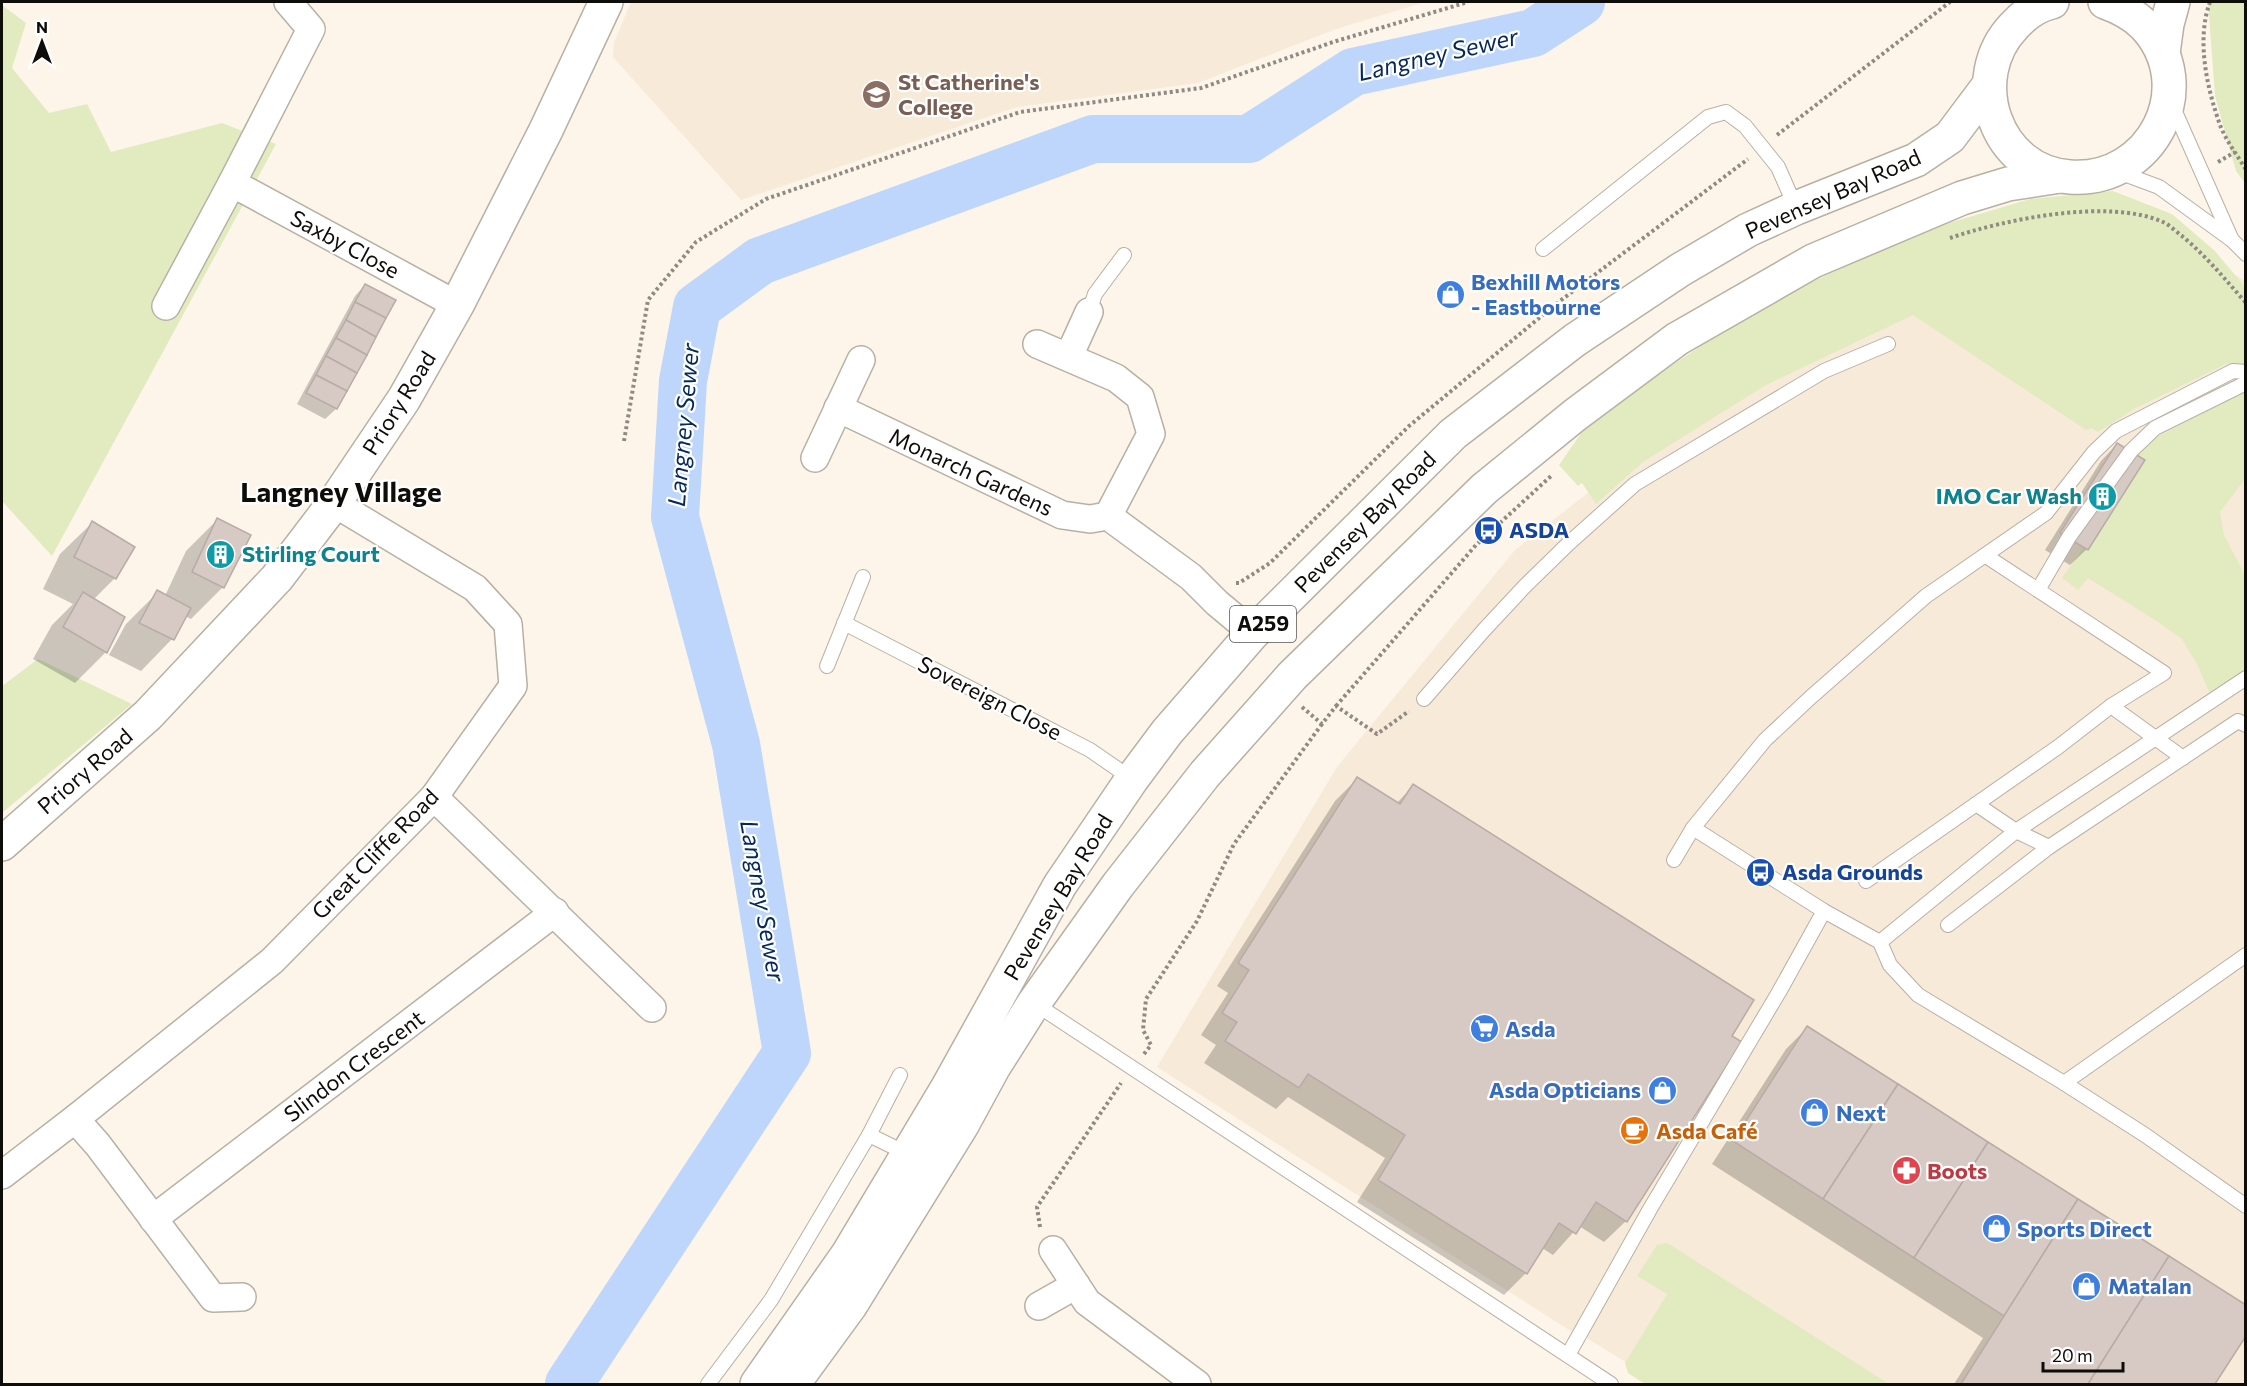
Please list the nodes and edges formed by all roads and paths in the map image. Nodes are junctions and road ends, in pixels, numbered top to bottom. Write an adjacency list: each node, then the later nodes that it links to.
1 (288, 2): 16 (street)
2 (1468, 2): 32 (path)
3 (1950, 2): 12 (path)
4 (2052, 2): 10 (main road)
5 (2105, 2): 9 (main road)
6 (2173, 2): 9 (main road)
7 (2210, 2): 14 (path)
8 (604, 3): 22 (main road, Priory Road)
9 (2163, 53): 11 (main road)
10 (1989, 85): 15 (main road); 17 (main road, Pevensey Bay Road / A259)
11 (2169, 97): 13 (main road); 18 (lane)
12 (1762, 147): 17 (lane); 19 (lane); 39 (path)
13 (2114, 170): 15 (main road); 18 (lane)
14 (2246, 170)
15 (2060, 176): 44 (main road, Pevensey Bay Road / A259)
16 (232, 183): 22 (street, Saxby Close); 23 (street)
17 (1796, 208): 41 (main road, Pevensey Bay Road / A259)
18 (2232, 240): 20 (lane)
19 (1543, 249)
20 (2246, 254)
21 (1124, 255): 24 (lane)
22 (457, 305): 34 (main road, Priory Road)
23 (166, 306)
24 (1089, 312): 27 (street)
25 (1037, 344): 27 (street)
26 (1888, 344): 45 (lane)
27 (1069, 356): 35 (street)
28 (861, 360): 31 (street)
29 (2246, 372): 36 (lane)
30 (2246, 383): 38 (lane)
31 (838, 408): 33 (street); 35 (street, Monarch Gardens)
32 (624, 441)
33 (815, 458)
34 (334, 503): 52 (street, Great Cliffe Road); 56 (main road, Priory Road)
35 (1108, 516): 39 (street)
36 (1986, 556): 38 (lane); 54 (lane)
37 (863, 577): 40 (lane)
38 (2038, 590): 46 (lane)
39 (1208, 594): 41 (street)
40 (844, 624): 42 (lane); 51 (lane, Sovereign Close)
41 (1253, 633): 51 (main road, Pevensey Bay Road / A259)
42 (827, 666)
43 (2246, 678): 49 (lane)
44 (1282, 688): 47 (path); 65 (main road, Pevensey Bay Road / A259)
45 (1424, 699): 47 (path)
46 (2111, 706): 49 (lane); 53 (lane)
47 (1322, 724): 67 (path)
48 (2246, 725): 50 (lane)
49 (2157, 739): 50 (lane); 55 (lane)
50 (2184, 758): 57 (lane)
51 (1132, 779): 72 (main road, Pevensey Bay Road / A259)
52 (434, 797): 61 (street); 70 (street, Great Cliffe Road)
53 (1977, 804): 55 (lane); 59 (lane)
54 (1693, 828): 58 (lane); 60 (lane)
55 (2016, 831): 57 (lane); 63 (lane)
56 (2, 844)
57 (2049, 847): 62 (lane)
58 (1674, 860)
59 (1866, 881)
60 (1824, 911): 63 (lane); 80 (lane)
61 (555, 912): 66 (street); 75 (street, Slindon Crescent)
62 (1948, 924)
63 (1880, 942): 69 (lane)
64 (2246, 955): 69 (lane)
65 (1034, 1003): 67 (lane); 83 (main road, Pevensey Bay Road / A259)
66 (652, 1008)
67 (1131, 1068): 76 (path); 80 (lane)
68 (900, 1075): 71 (lane)
69 (2064, 1083): 74 (lane)
70 (75, 1119): 73 (street, Great Cliffe Road); 75 (street)
71 (869, 1135): 72 (lane); 81 (lane)
72 (908, 1154): 82 (main road, Pevensey Bay Road / A259)
73 (2, 1175)
74 (2246, 1206)
75 (153, 1219): 78 (street)
76 (1053, 1250): 77 (street)
77 (1076, 1285): 79 (street); 84 (street)
78 (242, 1297)
79 (1039, 1306)
80 (1568, 1355): 85 (lane)
81 (708, 1384)
82 (757, 1384)
83 (793, 1384)
84 (1197, 1384)
85 (1611, 1384)

